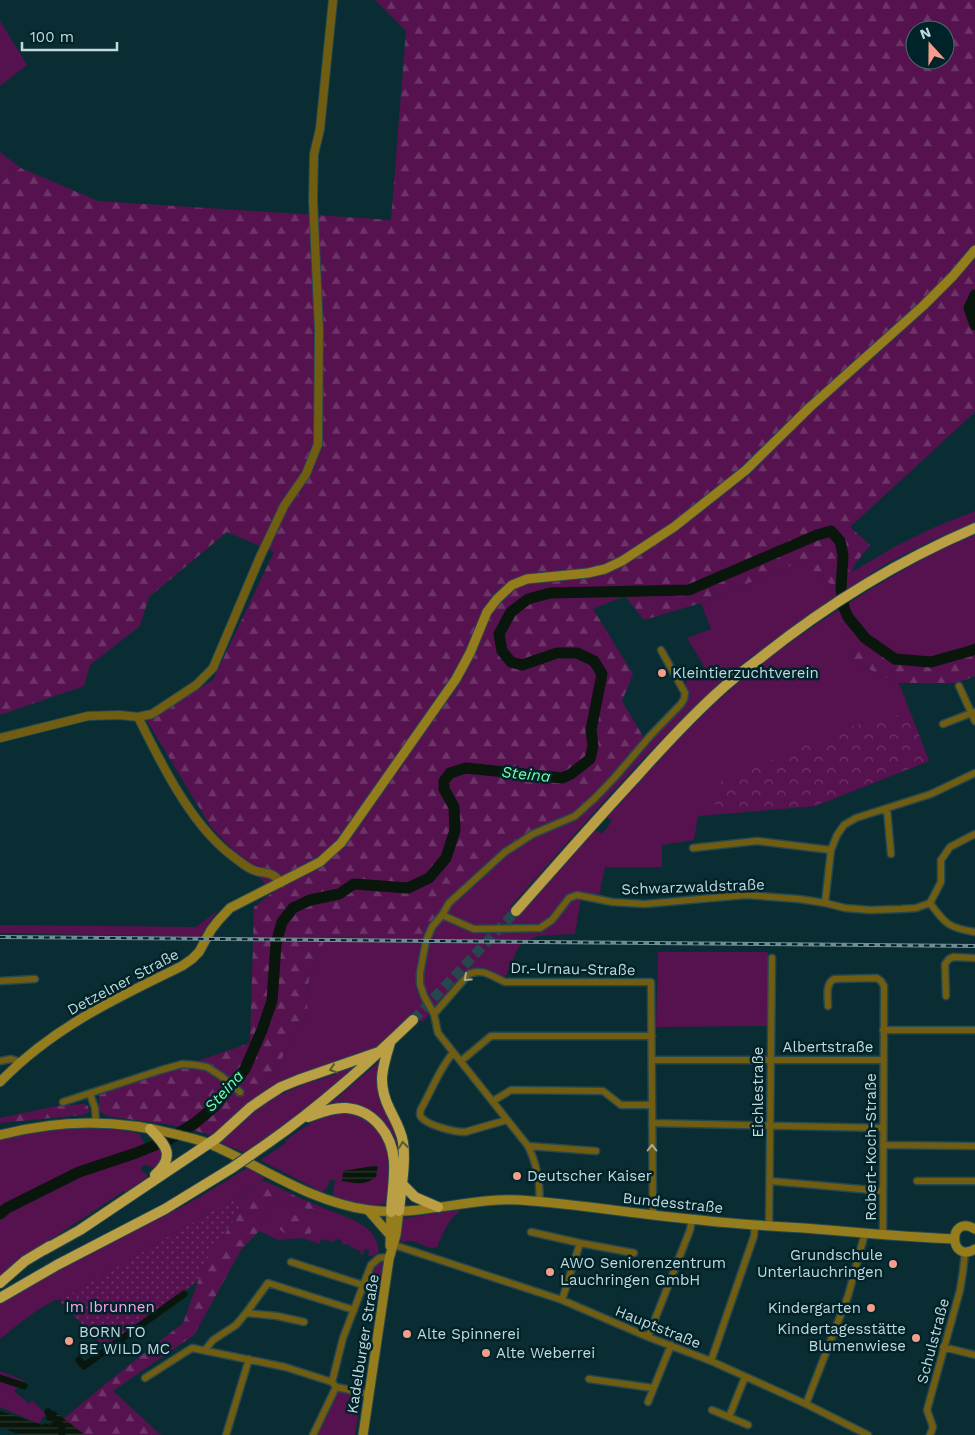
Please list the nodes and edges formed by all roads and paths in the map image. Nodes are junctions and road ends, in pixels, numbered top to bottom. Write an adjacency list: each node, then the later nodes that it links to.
1 (333, 0): 7 (street)
2 (975, 250): 17 (main road, Detzelner Straße)
3 (975, 528): 20 (highway)
4 (661, 650): 21 (street)
5 (959, 686): 6 (street)
6 (973, 712): 8 (street); 9 (street)
7 (138, 717): 10 (street); 17 (street)
8 (975, 721)
9 (942, 724)
10 (0, 738)
11 (975, 773): 12 (street)
12 (887, 809): 15 (street); 16 (street)
13 (975, 834): 19 (street)
14 (693, 848): 15 (street)
15 (831, 850): 18 (street)
16 (891, 854)
17 (281, 883): 42 (main road, Detzelner Straße)
18 (825, 903): 19 (street, Schwarzwaldstraße); 21 (street, Schwarzwaldstraße)
19 (930, 903): 22 (street)
20 (516, 911)
21 (442, 915): 29 (street)
22 (975, 932)
23 (772, 958): 37 (street, Eichlestraße)
24 (975, 958): 27 (street)
25 (35, 979): 26 (street)
26 (0, 981)
27 (946, 996)
28 (828, 1006): 31 (street, Robert-Koch-Straße)
29 (434, 1014): 33 (street, Dr.-Urnau-Straße, one-way to 29); 36 (street)
30 (414, 1020): 34 (highway)
31 (883, 1030): 32 (street); 39 (street, Robert-Koch-Straße)
32 (975, 1030)
33 (652, 1036): 38 (street, Dr.-Urnau-Straße); 41 (street)
34 (390, 1042): 35 (highway); 65 (highway, one-way to 34)
35 (379, 1052): 49 (highway); 57 (highway, one-way to 57)
36 (453, 1053): 41 (street); 50 (street)
37 (771, 1059): 38 (street, Albertstraße); 39 (street, Albertstraße); 53 (street, Eichlestraße)
38 (652, 1060): 48 (street, Dr.-Urnau-Straße)
39 (883, 1060): 54 (street, Robert-Koch-Straße)
40 (0, 1061): 42 (street)
41 (461, 1061): 46 (street)
42 (20, 1062): 43 (main road, Detzelner Straße)
43 (0, 1082)
44 (240, 1092): 45 (street)
45 (90, 1094): 47 (street); 51 (street)
46 (493, 1101): 48 (street); 50 (street)
47 (64, 1102)
48 (652, 1105): 52 (street, Dr.-Urnau-Straße)
49 (300, 1120): 70 (highway); 91 (highway, bridge)
50 (508, 1120): 59 (street)
51 (96, 1123): 55 (main road, Bundesstraße); 56 (main road, Bundesstraße)
52 (652, 1124): 53 (street); 71 (street, Dr.-Urnau-Straße, one-way to 52)
53 (770, 1126): 54 (street); 62 (street, Eichlestraße)
54 (883, 1128): 58 (street, Robert-Koch-Straße)
55 (155, 1131): 57 (main road, Bundesstraße); 84 (highway)
56 (3, 1133)
57 (209, 1143): 69 (main road, Bundesstraße); 84 (highway)
58 (883, 1145): 60 (street); 66 (street, Robert-Koch-Straße)
59 (528, 1146): 61 (street); 67 (street)
60 (975, 1146)
61 (596, 1151)
62 (770, 1181): 66 (street); 74 (street, Eichlestraße)
63 (917, 1181): 64 (street)
64 (975, 1181)
65 (402, 1184): 68 (highway); 70 (highway)
66 (883, 1191): 79 (street, Robert-Koch-Straße)
67 (539, 1202): 68 (main road, Bundesstraße); 71 (main road, Bundesstraße)
68 (438, 1207): 70 (main road, Bundesstraße)
69 (368, 1210): 70 (main road, Bundesstraße); 78 (main road)
70 (395, 1211): 78 (main road, Kadelburger Straße); 82 (main road, Kadelburger Straße)
71 (653, 1214): 72 (main road, Bundesstraße)
72 (692, 1220): 73 (main road, Bundesstraße); 96 (street)
73 (755, 1224): 74 (main road, Bundesstraße); 102 (street)
74 (769, 1226): 77 (main road, Bundesstraße)
75 (974, 1227): 80 (main road)
76 (530, 1232): 81 (street)
77 (865, 1233): 79 (main road, Bundesstraße); 110 (street)
78 (389, 1234): 82 (main road, Kadelburger Straße)
79 (883, 1234): 80 (main road, Bundesstraße)
80 (954, 1239): 85 (main road)
81 (580, 1243): 86 (street); 92 (street)
82 (391, 1244): 87 (main road, Kadelburger Straße); 92 (street, Hauptstraße)
83 (975, 1249): 85 (main road)
84 (44, 1250): 89 (highway)
85 (965, 1252): 98 (street, Schulstraße)
86 (634, 1253)
87 (390, 1257): 90 (street); 108 (main road, Kadelburger Straße)
88 (290, 1262): 90 (street)
89 (0, 1283)
90 (363, 1285): 93 (street)
91 (0, 1298)
92 (562, 1300): 96 (street, Hauptstraße)
93 (354, 1310): 94 (street); 106 (street)
94 (246, 1313): 95 (street); 99 (street)
95 (304, 1322)
96 (648, 1337): 97 (street, Hauptstraße)
97 (671, 1345): 102 (street, Hauptstraße); 107 (street)
98 (943, 1347): 100 (street); 118 (street, Schulstraße)
99 (205, 1350): 101 (street); 104 (street)
100 (975, 1355)
101 (249, 1359): 106 (street); 114 (street)
102 (711, 1361): 103 (street, Hauptstraße)
103 (745, 1376): 110 (street, Hauptstraße); 112 (street)
104 (145, 1378)
105 (589, 1379): 107 (street)
106 (334, 1385): 108 (street); 115 (street)
107 (653, 1388): 109 (street)
108 (369, 1394): 116 (main road, Kadelburger Straße)
109 (648, 1402)
110 (806, 1404): 117 (street, Hauptstraße)
111 (712, 1410): 112 (street)
112 (729, 1417): 113 (street)
113 (748, 1425)
114 (226, 1435)
115 (313, 1435)
116 (363, 1435)
117 (868, 1435)
118 (930, 1435)

